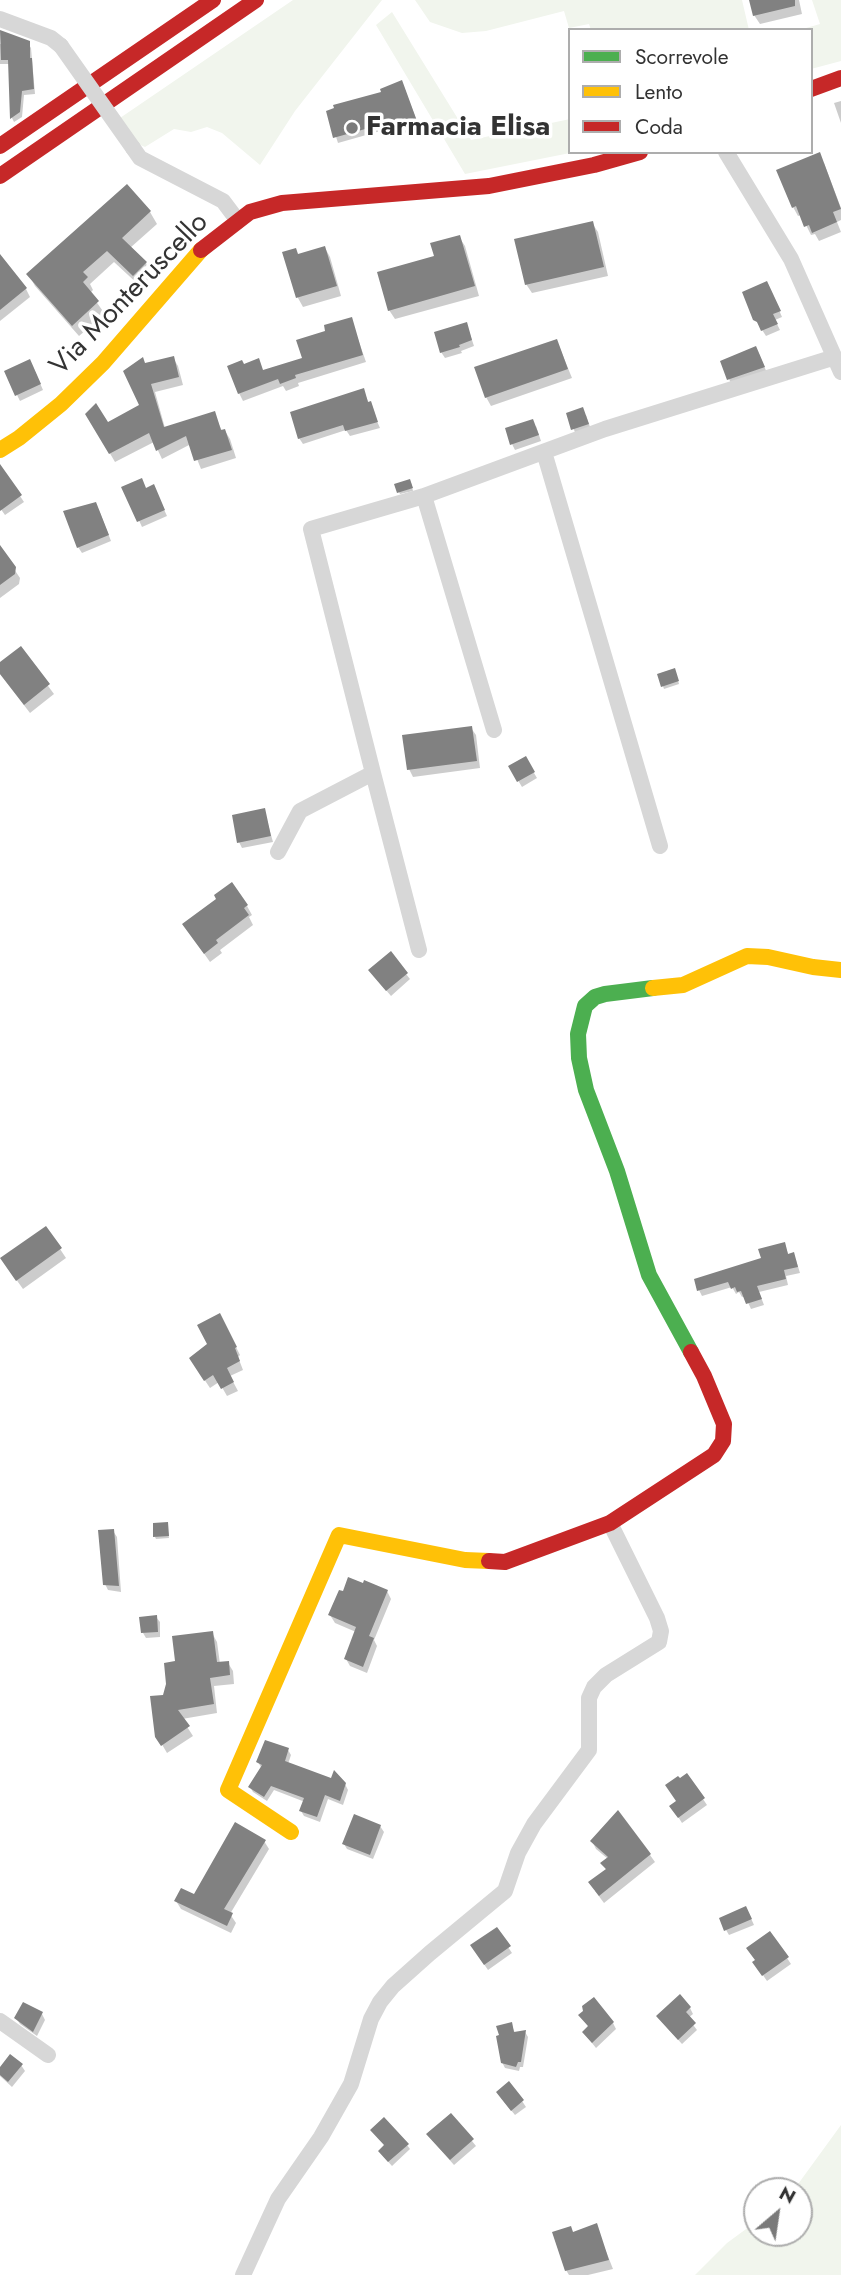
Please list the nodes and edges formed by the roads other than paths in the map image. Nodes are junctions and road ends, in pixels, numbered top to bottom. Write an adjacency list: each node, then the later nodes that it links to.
1 (213, 0): 6 (main road)
2 (256, 0): 9 (main road)
3 (0, 19): 10 (street, bridge)
4 (841, 78): 5 (main road)
5 (813, 88)
6 (0, 146)
7 (633, 154): 10 (main road, Via Monteruscello)
8 (727, 154): 11 (street)
9 (0, 176)
10 (238, 221): 12 (main road, Via Monteruscello)
11 (838, 364): 13 (street)
12 (0, 450)
13 (544, 452): 14 (street); 17 (street)
14 (424, 496): 15 (street); 16 (street)
15 (494, 730)
16 (373, 773): 18 (street); 19 (street)
17 (660, 846)
18 (278, 852)
19 (419, 950)
20 (841, 970): 21 (main road)
21 (610, 1523): 22 (main road); 25 (street)
22 (291, 1832)
23 (0, 2021): 24 (street)
24 (48, 2055)
25 (243, 2275)

